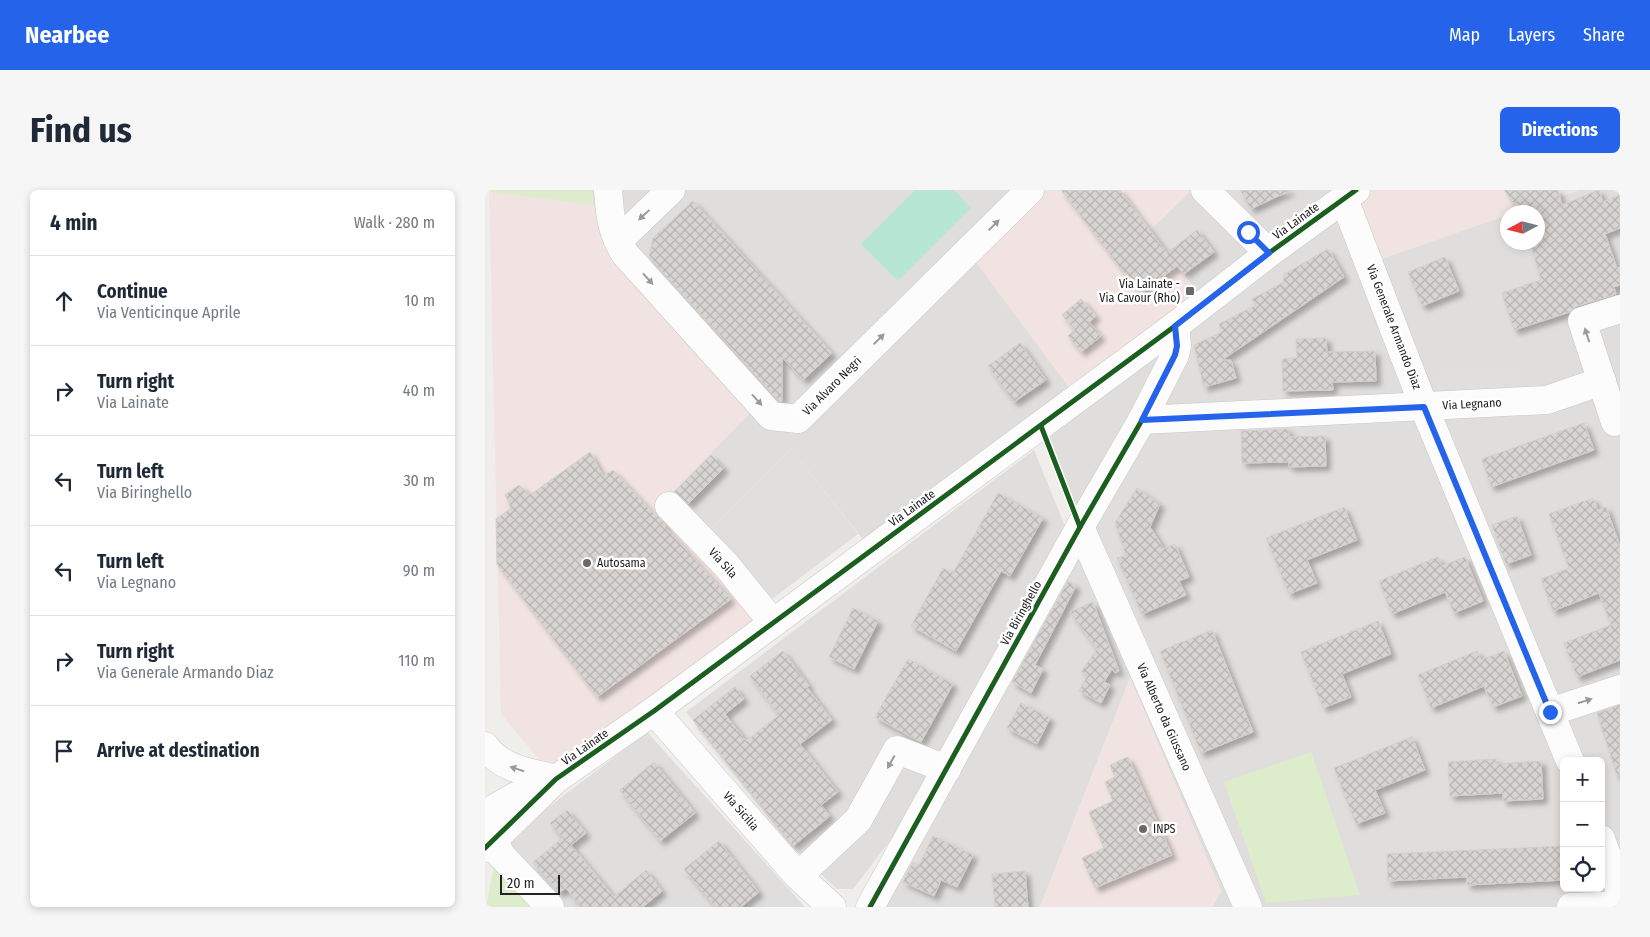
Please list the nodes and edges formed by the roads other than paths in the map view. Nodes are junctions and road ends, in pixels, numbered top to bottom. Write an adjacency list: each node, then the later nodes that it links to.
1 (608, 190): 6 (street)
2 (671, 190): 6 (street, one-way to 6)
3 (1030, 190): 6 (street, Via Alvaro Negri, one-way to 3)
4 (1205, 190): 7 (street)
5 (1350, 194): 7 (street, Via Lainate); 11 (street, Via Generale Armando Diaz)
6 (618, 241)
7 (1269, 253): 9 (street, Via Lainate)
8 (1620, 309): 10 (street, one-way to 8)
9 (1175, 326): 12 (street, Via Biringhello); 16 (street, Via Lainate)
10 (1602, 381): 11 (street, Via Legnano); 13 (street)
11 (1424, 407): 12 (street, Via Legnano); 19 (street, Via Generale Armando Diaz)
12 (1142, 420): 15 (street, Via Biringhello)
13 (1618, 421)
14 (669, 506): 16 (street, Via Sila)
15 (1080, 526): 22 (street, Via Biringhello); 32 (street, Via Alberto da Giussano)
16 (773, 623): 18 (street, Via Lainate)
17 (1620, 689): 19 (street, one-way to 17)
18 (654, 711): 23 (street, Via Lainate); 26 (street, Via Sicilia)
19 (1550, 712): 21 (street, Via Generale Armando Diaz)
20 (485, 746): 23 (street, one-way to 20)
21 (1568, 757)
22 (947, 769): 26 (street, one-way to 26); 31 (street, Via Biringhello)
23 (557, 779): 24 (street, Via Lainate)
24 (488, 834): 29 (street)
25 (1604, 847): 27 (street)
26 (798, 876): 30 (street, Via Sicilia)
27 (1620, 891)
28 (1620, 905): 33 (street)
29 (550, 907)
30 (832, 907)
31 (871, 907)
32 (1248, 907)
33 (1571, 907)

